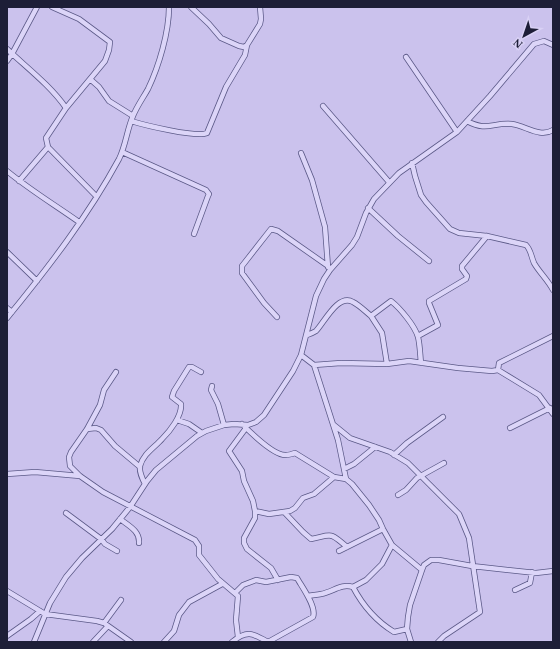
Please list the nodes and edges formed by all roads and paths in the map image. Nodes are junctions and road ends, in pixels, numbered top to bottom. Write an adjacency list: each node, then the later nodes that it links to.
1 (38, 7): 9 (street)
2 (52, 7): 12 (street)
3 (169, 7): 15 (street)
4 (191, 7): 6 (street)
5 (260, 7): 6 (street)
6 (247, 45): 15 (street)
7 (553, 45): 16 (street)
8 (7, 49): 9 (street)
9 (12, 54): 11 (street); 14 (street)
10 (406, 57): 18 (street)
11 (7, 61)
12 (90, 79): 14 (street); 15 (street)
13 (323, 106): 25 (street)
14 (66, 108): 19 (street)
15 (132, 119): 20 (street)
16 (467, 121): 17 (street); 18 (street)
17 (553, 130)
18 (457, 132): 22 (street)
19 (48, 147): 24 (street); 26 (street)
20 (122, 152): 26 (street); 29 (street)
21 (301, 153): 33 (street)
22 (412, 163): 25 (street); 30 (street)
23 (7, 171): 24 (street)
24 (19, 181): 28 (street)
25 (389, 182): 27 (street)
26 (96, 196): 28 (street)
27 (368, 208): 32 (street); 33 (street)
28 (79, 222): 34 (street)
29 (194, 234)
30 (487, 236): 35 (street); 42 (street)
31 (7, 252): 34 (street)
32 (428, 261)
33 (329, 268): 38 (street); 41 (street)
34 (37, 281): 37 (street)
35 (553, 290)
36 (7, 308): 37 (street)
37 (12, 312): 40 (street)
38 (277, 316)
39 (371, 316): 41 (street); 42 (street); 46 (street)
40 (7, 318)
41 (307, 335): 44 (street)
42 (418, 336): 45 (street)
43 (553, 336): 48 (street)
44 (301, 355): 47 (street); 56 (street)
45 (421, 363): 46 (street); 48 (street)
46 (387, 364): 47 (street)
47 (314, 366): 58 (street)
48 (498, 370): 52 (street)
49 (116, 372): 61 (street)
50 (201, 372): 55 (street)
51 (212, 386): 57 (street)
52 (550, 408): 53 (street); 60 (street)
53 (553, 414)
54 (443, 417): 64 (street)
55 (177, 420): 62 (street); 66 (street)
56 (242, 424): 57 (street); 59 (street)
57 (224, 425): 62 (street)
58 (334, 425): 63 (street); 67 (street)
59 (246, 428): 71 (street); 76 (street)
60 (510, 428)
61 (87, 429): 66 (street); 70 (street)
62 (202, 433): 73 (street)
63 (375, 447): 64 (street); 67 (street)
64 (394, 455): 69 (street)
65 (444, 463): 69 (street)
66 (140, 467): 73 (street)
67 (344, 469): 72 (street)
68 (7, 474): 70 (street)
69 (421, 475): 74 (street); 87 (street)
70 (80, 476): 75 (street)
71 (334, 477): 72 (street); 78 (street)
72 (346, 479): 80 (street)
73 (145, 484): 75 (street)
74 (398, 495)
75 (130, 507): 79 (street); 92 (street)
76 (255, 511): 78 (street); 91 (street)
77 (66, 512): 81 (street)
78 (285, 513): 84 (street)
79 (120, 519): 81 (street); 82 (street)
80 (383, 529): 83 (street); 84 (street)
81 (101, 539): 85 (street); 100 (street)
82 (139, 543)
83 (392, 545): 88 (street); 93 (street)
84 (346, 546): 86 (street)
85 (117, 551)
86 (339, 551)
87 (472, 566): 88 (street); 90 (street); 112 (street)
88 (422, 570): 102 (street)
89 (553, 571): 90 (street)
90 (532, 572): 94 (street)
91 (278, 580): 96 (street); 97 (street)
92 (222, 584): 96 (street); 108 (street)
93 (353, 587): 97 (street); 102 (street)
94 (515, 590)
95 (7, 591): 99 (street)
96 (235, 593): 104 (street)
97 (308, 596): 110 (street)
98 (120, 600): 101 (street)
99 (40, 611): 100 (street); 103 (street)
100 (45, 614): 101 (street); 105 (street)
101 (106, 625): 106 (street); 107 (street)
102 (407, 629): 111 (street)
103 (7, 636)
104 (238, 637): 109 (street); 110 (street)
105 (34, 642)
106 (93, 642)
107 (131, 642)
108 (164, 642)
109 (232, 642)
110 (268, 642)
111 (411, 642)
112 (438, 642)

